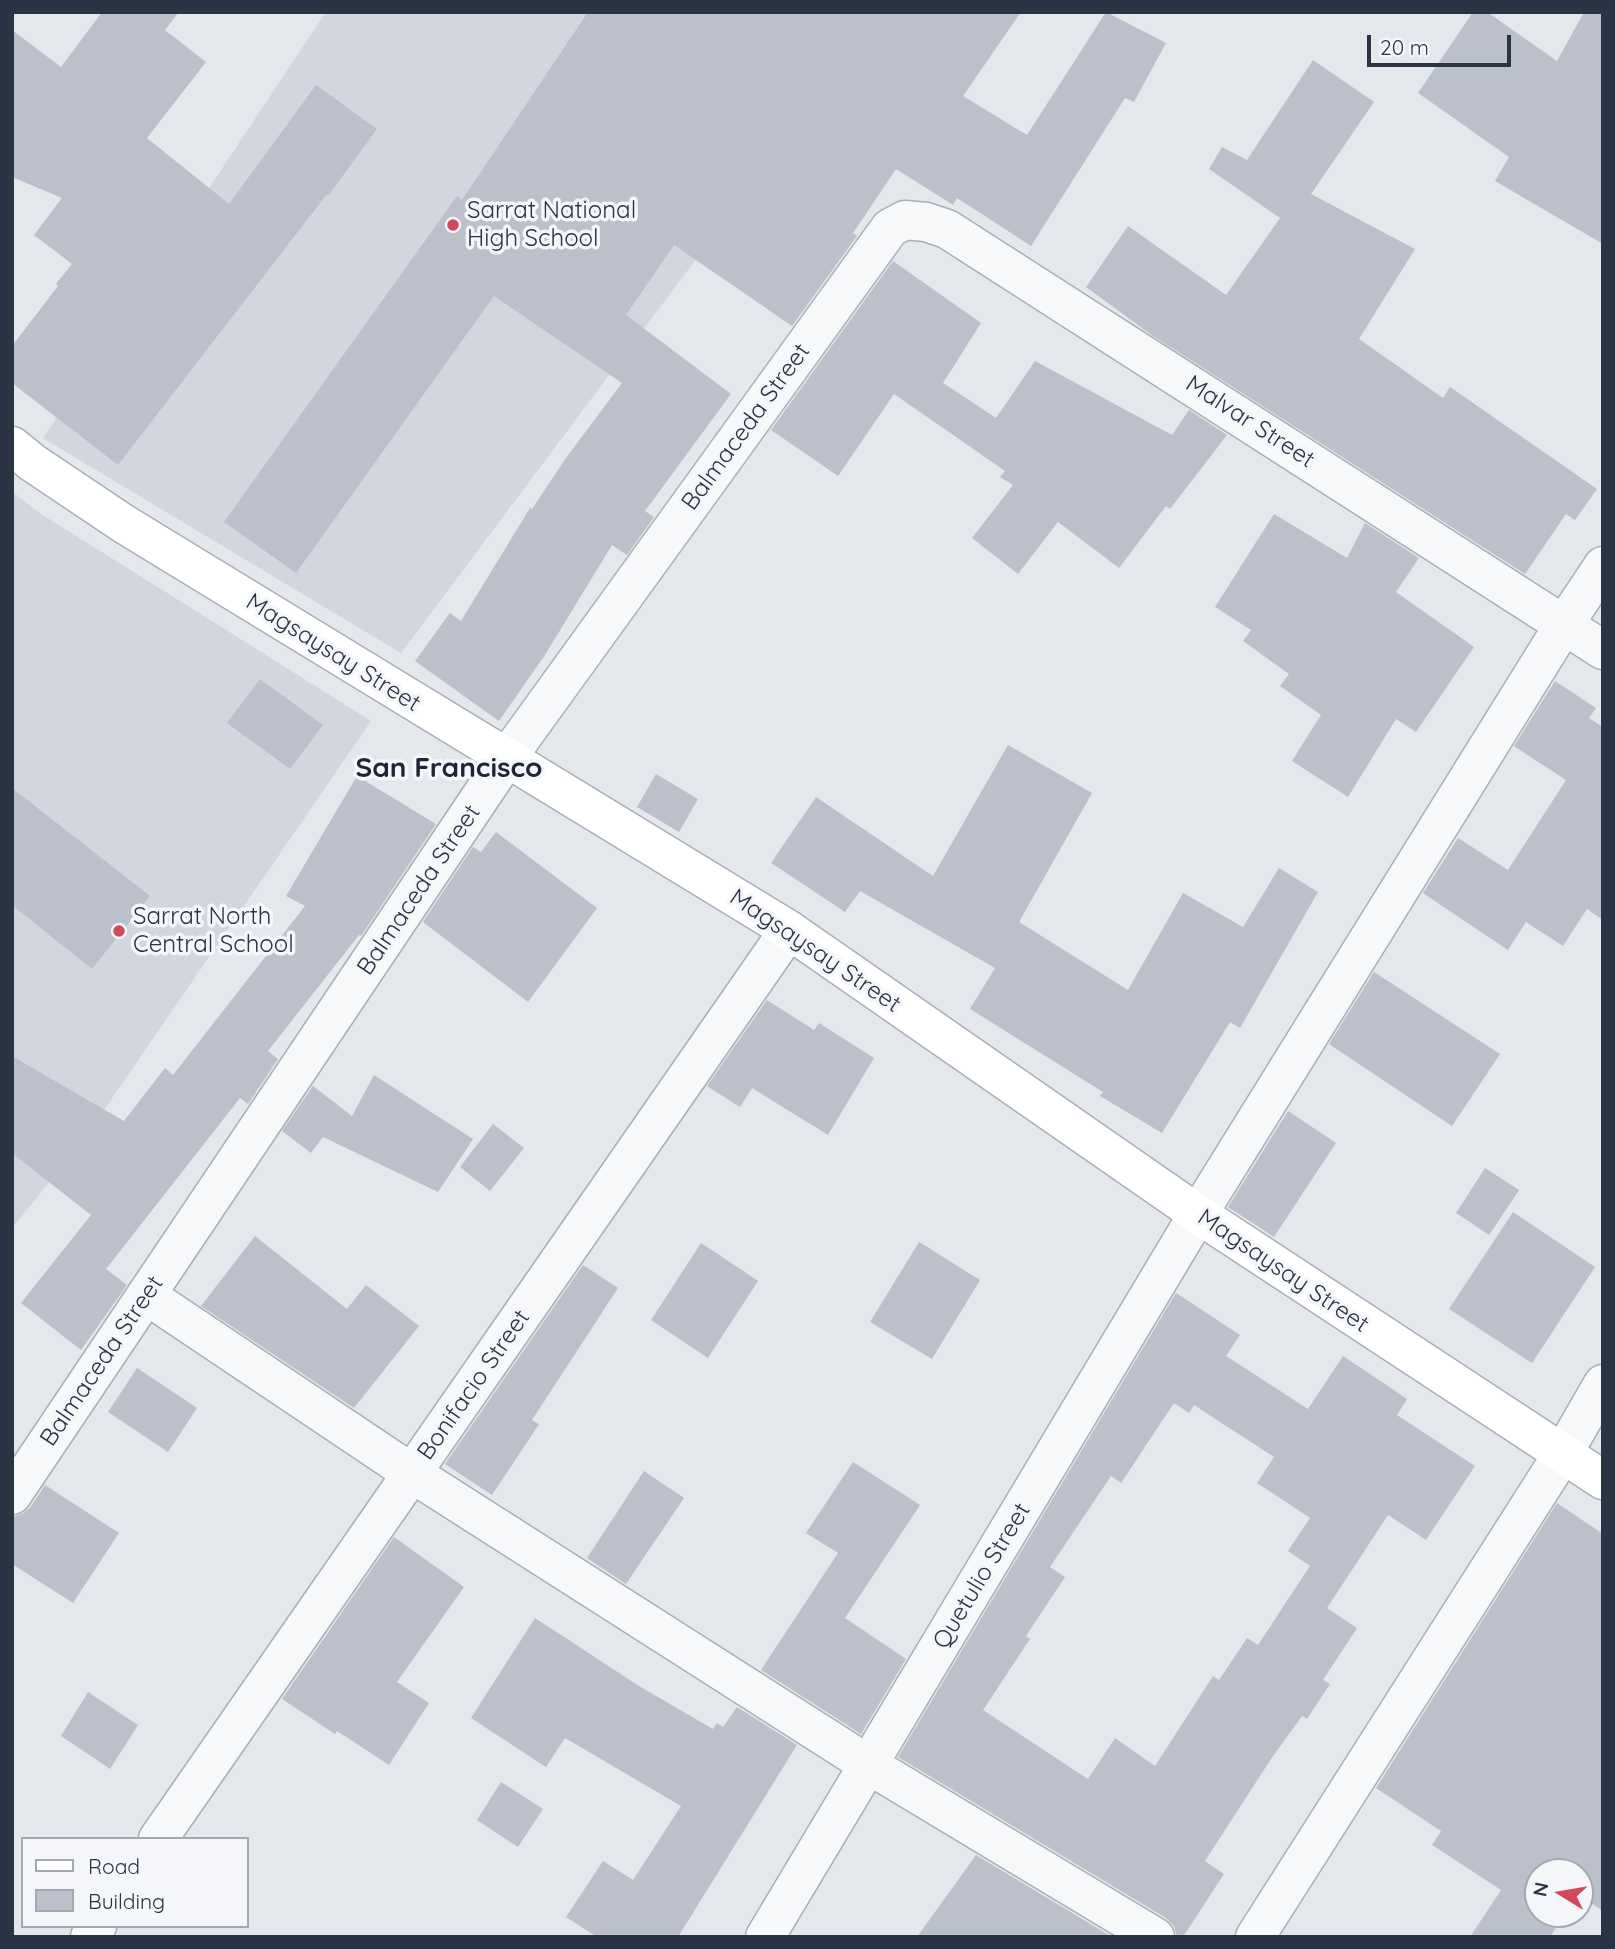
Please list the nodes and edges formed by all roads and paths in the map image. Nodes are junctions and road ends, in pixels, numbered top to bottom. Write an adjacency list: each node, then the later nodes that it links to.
1 (890, 228): 4 (street, Malvar Street); 6 (street, Balmaceda Street)
2 (12, 446): 6 (main road, Magsaysay Street)
3 (1603, 566): 4 (street, Quetulio Street)
4 (1565, 623): 5 (street, Malvar Street); 8 (street, Quetulio Street)
5 (1603, 650)
6 (506, 759): 7 (main road, Magsaysay Street); 9 (street, Balmaceda Street)
7 (789, 930): 8 (main road, Magsaysay Street); 12 (street, Bonifacio Street)
8 (1198, 1214): 11 (main road, Magsaysay Street); 15 (street, Quetulio Street)
9 (146, 1296): 12 (street); 14 (street, Balmaceda Street)
10 (1603, 1384): 11 (street)
11 (1562, 1455): 13 (main road, Magsaysay Street); 19 (street)
12 (413, 1474): 15 (street); 16 (street, Bonifacio Street)
13 (1603, 1480)
14 (12, 1495)
15 (869, 1765): 17 (street, Quetulio Street); 18 (street)
16 (159, 1837)
17 (765, 1937)
18 (1155, 1937)
19 (1255, 1937)

